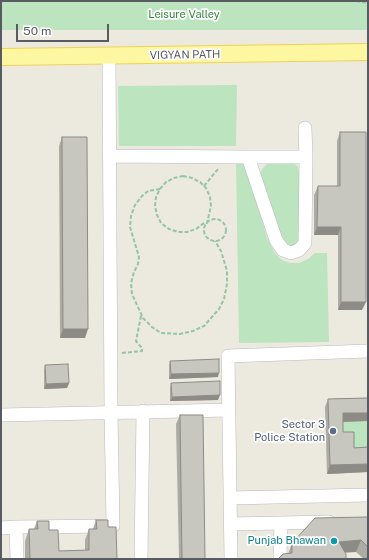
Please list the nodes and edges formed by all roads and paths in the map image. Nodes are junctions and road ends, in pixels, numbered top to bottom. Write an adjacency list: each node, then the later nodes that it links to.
1 (356, 1): 2 (path)
2 (368, 3)
3 (368, 52): 4 (main road, VIGYAN PATH)
4 (109, 56): 5 (main road, VIGYAN PATH); 7 (street)
5 (1, 57)
6 (305, 128): 10 (street)
7 (110, 156): 8 (street); 17 (street)
8 (221, 156): 9 (street); 11 (path)
9 (248, 156): 10 (street); 10 (street)
10 (306, 157)
11 (204, 186): 12 (path); 13 (path)
12 (160, 189): 13 (path); 15 (path)
13 (207, 223): 14 (path); 14 (path)
14 (215, 241): 15 (path)
15 (141, 315): 17 (path)
16 (368, 351): 18 (street)
17 (111, 353): 20 (street)
18 (229, 410): 19 (street); 23 (street)
19 (142, 411): 20 (street); 31 (street)
20 (111, 412): 21 (street); 28 (street)
21 (1, 415)
22 (368, 495): 23 (street)
23 (230, 498): 26 (street)
24 (344, 521): 25 (street)
25 (281, 523): 26 (street); 29 (street)
26 (231, 524): 32 (street)
27 (1, 528): 28 (street)
28 (16, 528): 30 (street)
29 (280, 556)
30 (17, 559)
31 (141, 559)
32 (231, 559)

